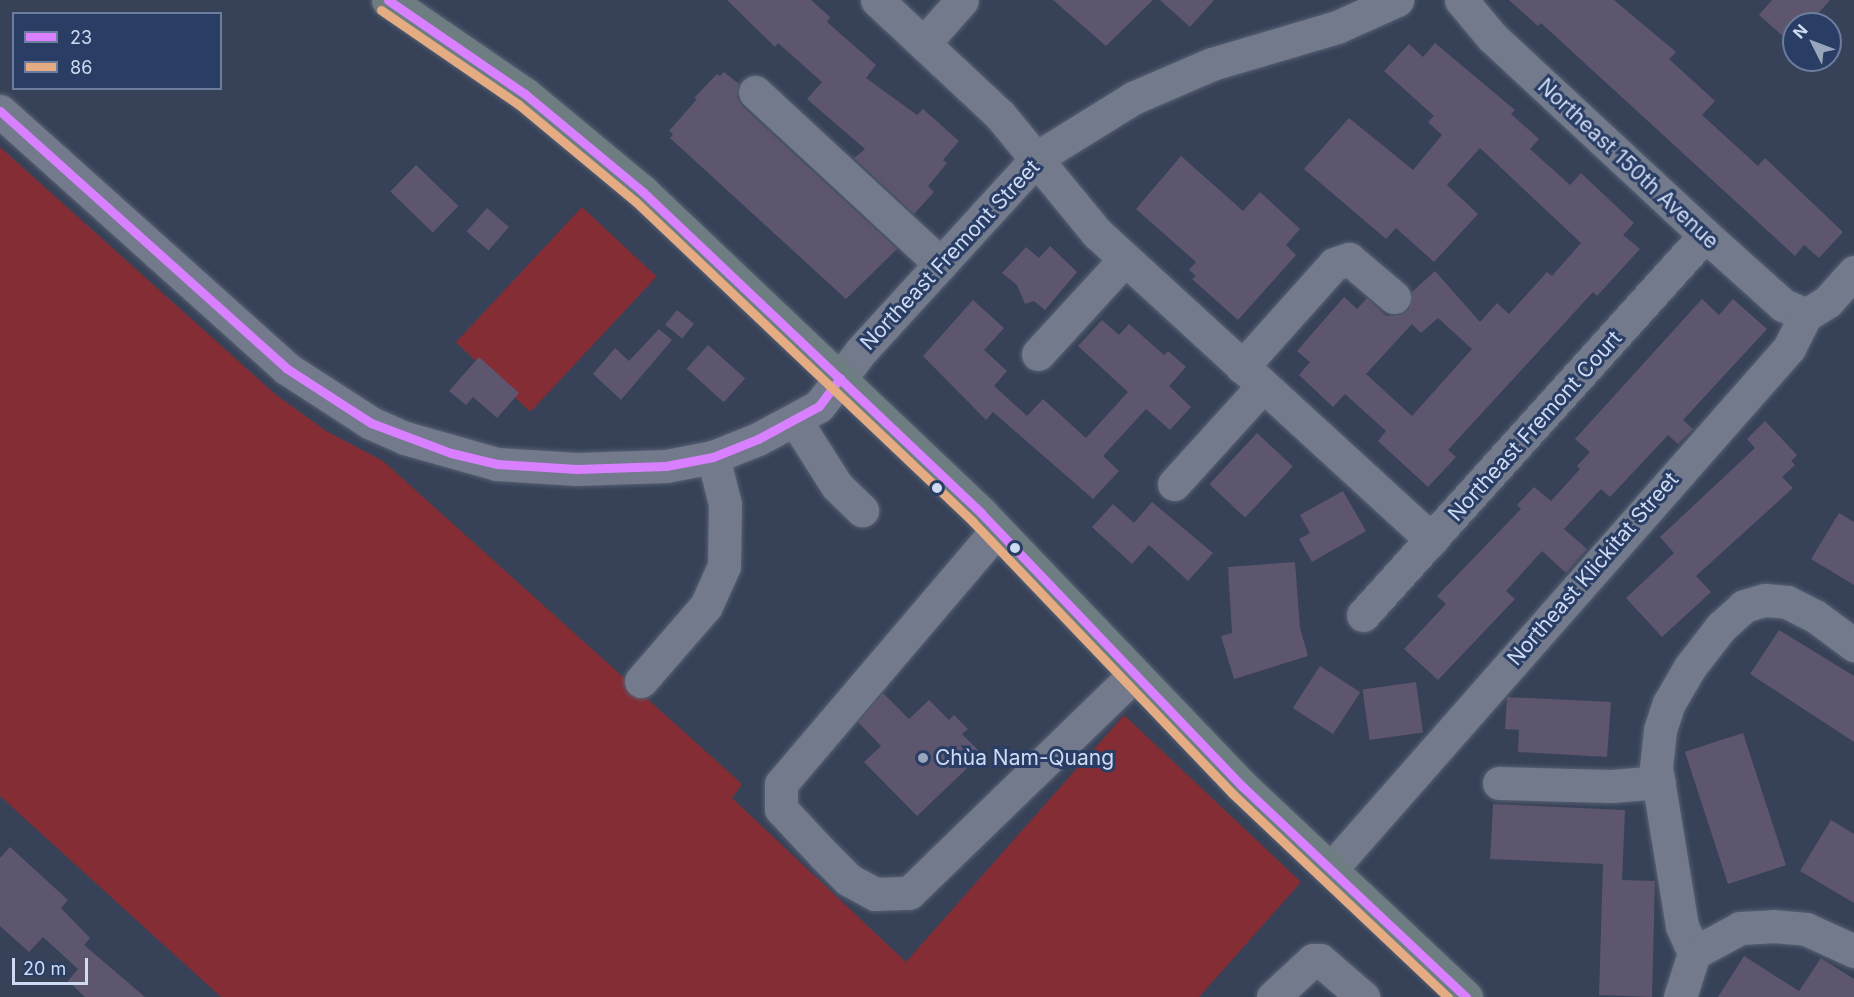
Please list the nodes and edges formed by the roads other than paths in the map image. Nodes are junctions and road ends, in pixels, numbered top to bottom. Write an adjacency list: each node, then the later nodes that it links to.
1 (388, 0): 18 (main road)
2 (877, 0): 6 (street)
3 (962, 0): 6 (street)
4 (1397, 0): 9 (street, Northeast Fremont Street)
5 (1461, 0): 10 (street, Northeast 150th Avenue)
6 (924, 43): 9 (street)
7 (755, 92): 12 (street)
8 (0, 111): 20 (street, Northeast Fremont Street)
9 (1038, 157): 11 (street); 12 (street, Northeast Fremont Street)
10 (1705, 235): 15 (street, Northeast 150th Avenue); 24 (street, Northeast Fremont Court)
11 (1124, 260): 16 (street); 17 (street)
12 (941, 264): 18 (street, Northeast Fremont Street)
13 (1854, 272): 15 (street, Northeast Klickitat Street)
14 (1394, 297): 17 (street)
15 (1806, 315): 31 (street, Northeast Klickitat Street)
16 (1038, 354)
17 (1252, 376): 21 (street); 24 (street)
18 (840, 378): 19 (street, Northeast Fremont Street); 23 (main road)
19 (795, 420): 20 (street, Northeast Fremont Street); 22 (street)
20 (713, 457): 28 (street)
21 (1174, 484)
22 (862, 510)
23 (997, 530): 27 (main road); 27 (street)
24 (1432, 540): 25 (street, Northeast Fremont Court)
25 (1364, 615)
26 (1854, 645): 29 (street)
27 (1134, 675): 31 (main road)
28 (640, 681)
29 (1659, 782): 30 (street); 33 (street)
30 (1499, 783)
31 (1331, 869): 36 (main road)
32 (1854, 951): 33 (street)
33 (1694, 953): 37 (street)
34 (1273, 997): 35 (street)
35 (1363, 997)
36 (1466, 997)
37 (1680, 997)

